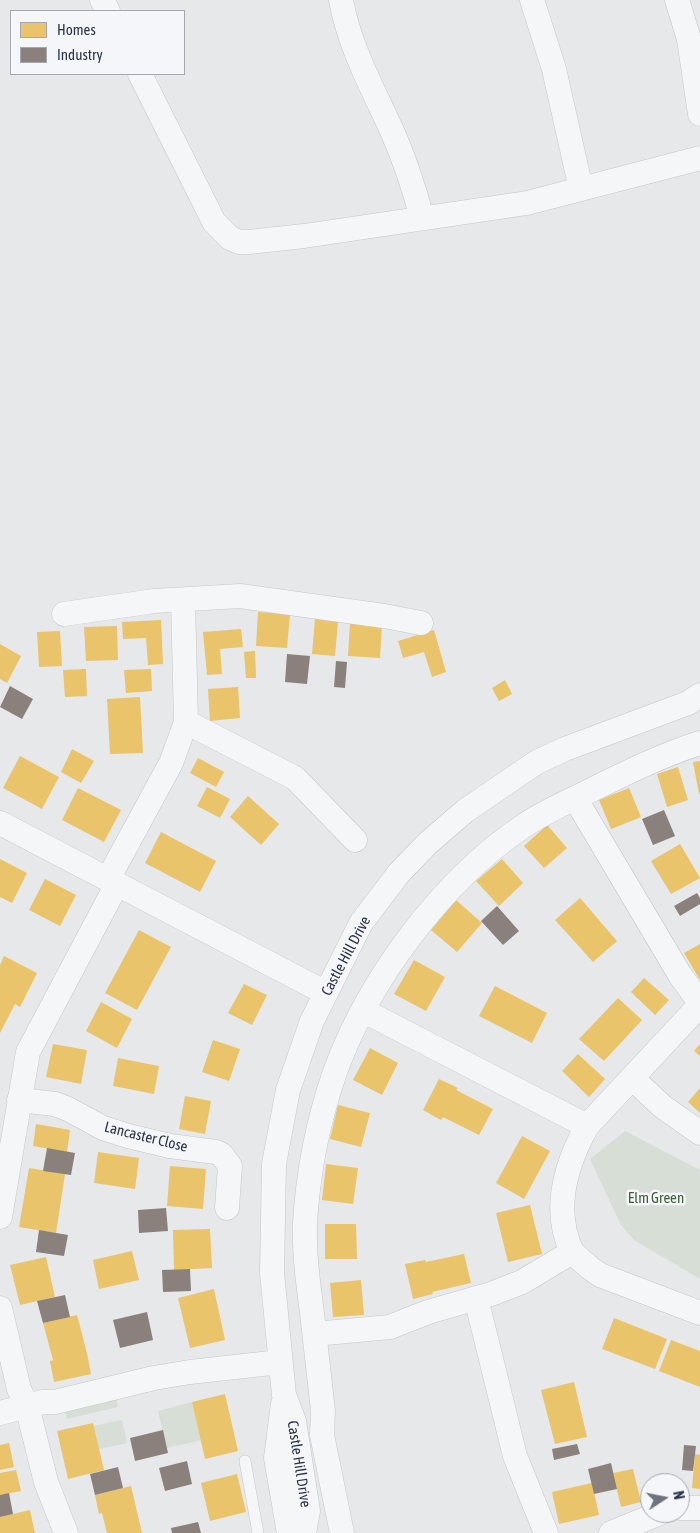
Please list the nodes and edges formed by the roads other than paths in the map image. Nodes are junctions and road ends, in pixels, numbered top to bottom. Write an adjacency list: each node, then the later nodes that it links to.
1 (341, 0): 8 (street)
2 (532, 0): 7 (street)
3 (677, 0): 5 (street)
4 (140, 75): 8 (street)
5 (700, 114)
6 (700, 158): 7 (street)
7 (581, 188): 8 (street)
8 (422, 218)
9 (183, 600): 10 (street); 11 (street); 13 (street)
10 (64, 614)
11 (421, 623)
12 (700, 695): 19 (street, Castle Hill Drive)
13 (186, 722): 17 (street); 18 (street)
14 (700, 743): 15 (street)
15 (576, 798): 20 (street); 21 (street)
16 (0, 823): 18 (street)
17 (354, 840)
18 (112, 882): 19 (street); 23 (street)
19 (326, 993): 34 (street, Castle Hill Drive)
20 (700, 1004): 22 (street)
21 (364, 1011): 24 (street); 33 (street)
22 (633, 1079): 24 (street); 25 (street)
23 (19, 1100): 26 (street); 27 (street, Lancaster Close)
24 (587, 1126): 29 (street)
25 (700, 1133)
26 (6, 1145): 28 (street)
27 (227, 1208)
28 (0, 1217)
29 (572, 1252): 30 (street); 32 (street)
30 (476, 1298): 33 (street); 45 (street)
31 (0, 1308): 36 (street)
32 (700, 1313)
33 (314, 1334): 44 (street)
34 (280, 1362): 35 (street, Castle Hill Drive); 36 (street)
35 (284, 1395): 42 (street, Castle Hill Drive); 43 (street, Castle Hill Drive)
36 (27, 1406): 37 (street); 40 (street)
37 (0, 1413)
38 (245, 1461): 41 (lane)
39 (640, 1521): 46 (street)
40 (66, 1533)
41 (258, 1533)
42 (289, 1533)
43 (304, 1533)
44 (342, 1533)
45 (546, 1533)
46 (611, 1533)

